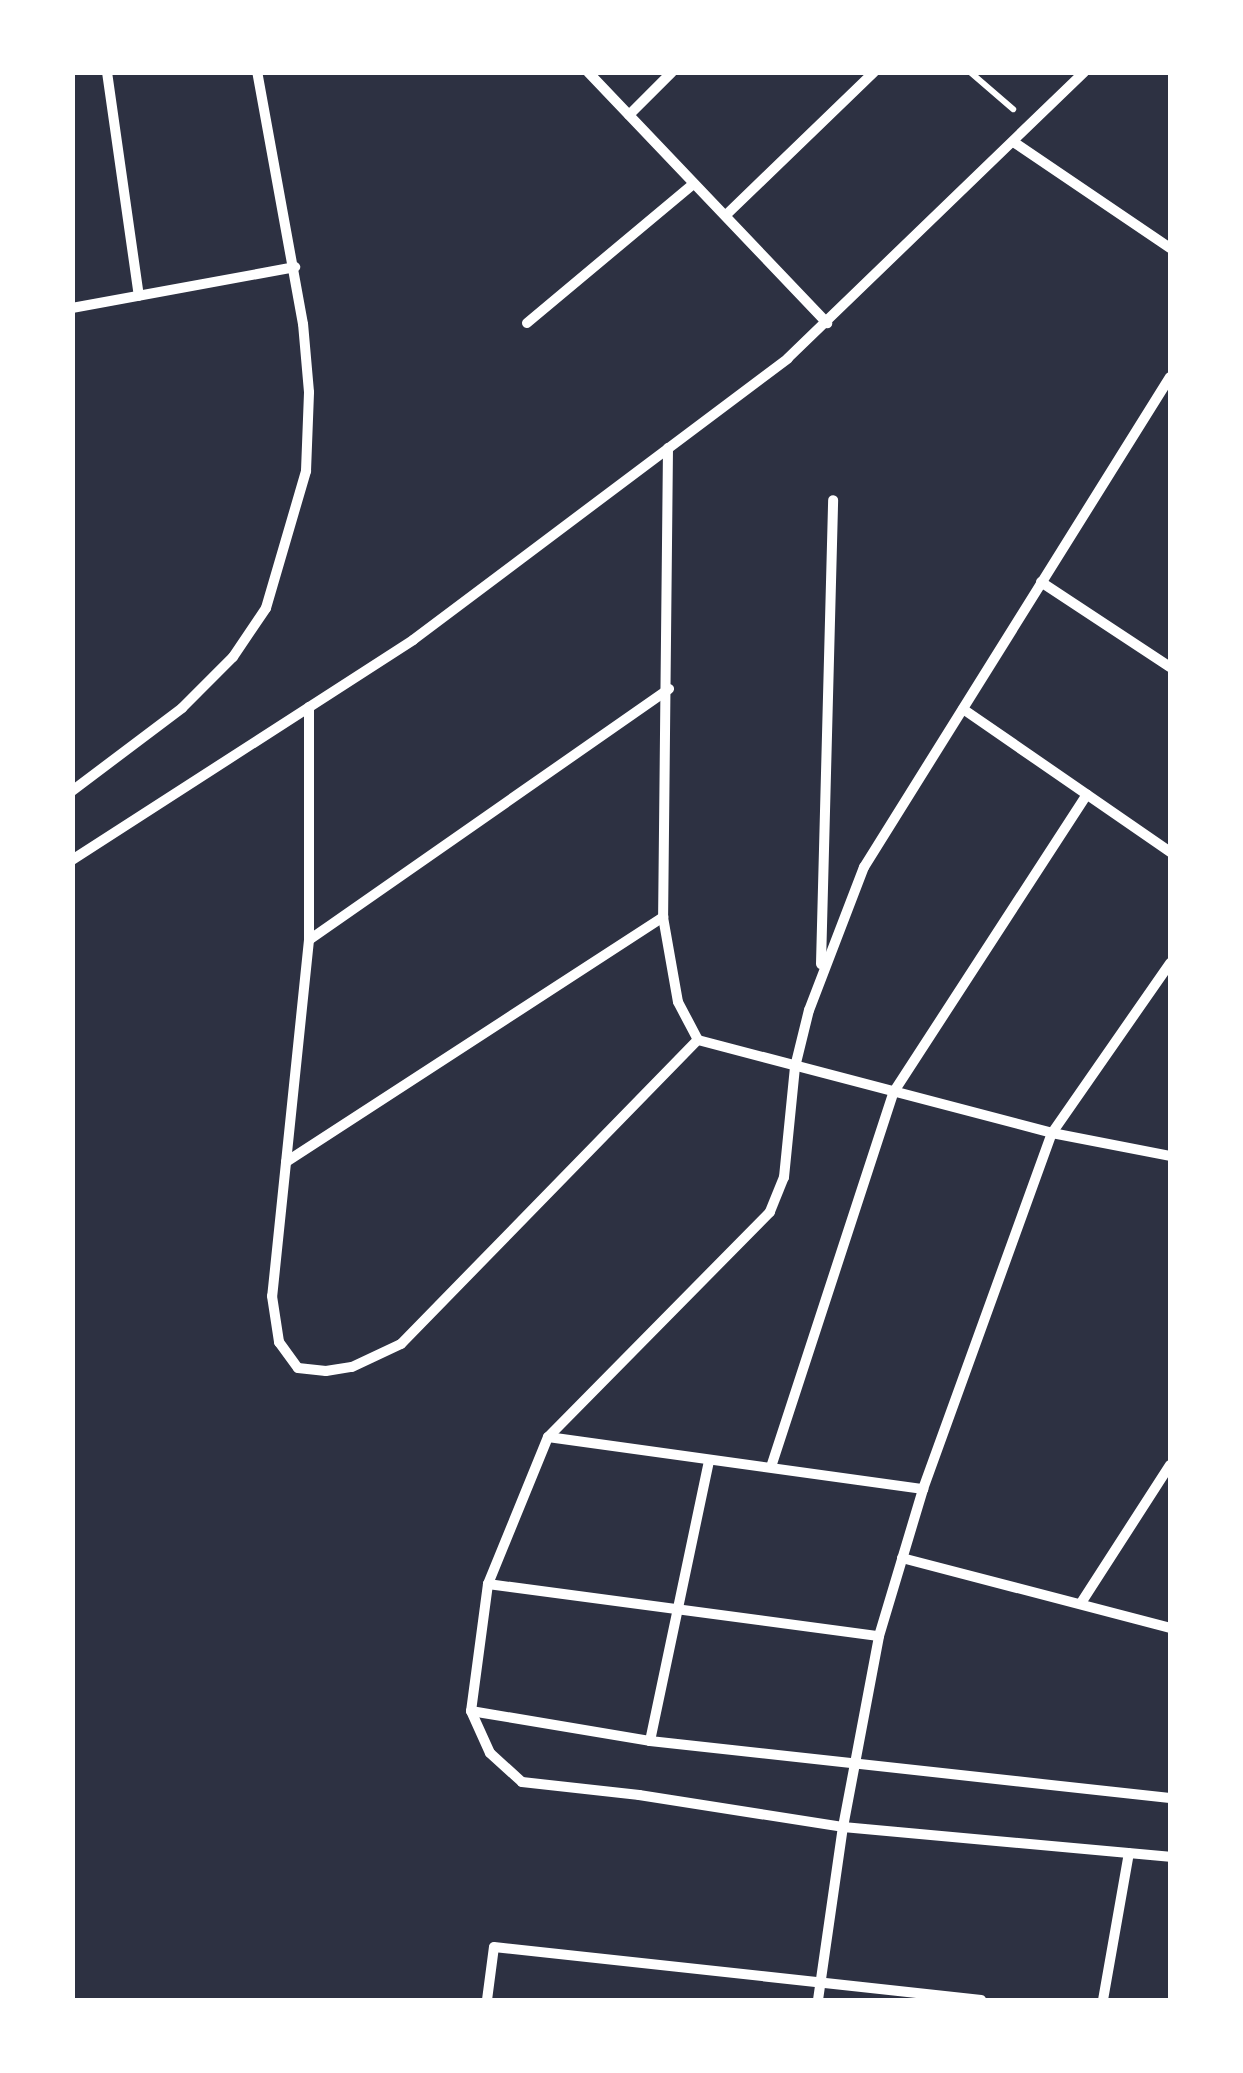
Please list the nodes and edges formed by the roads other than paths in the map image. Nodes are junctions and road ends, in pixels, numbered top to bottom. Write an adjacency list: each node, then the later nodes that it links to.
1 (107, 72): 13 (street)
2 (257, 72): 12 (street)
3 (588, 72): 7 (street)
4 (672, 72): 7 (street)
5 (874, 72): 10 (street)
6 (1084, 72): 8 (street)
7 (630, 114): 9 (street)
8 (1015, 143): 11 (street); 16 (street)
9 (693, 184): 10 (street); 15 (street)
10 (726, 215): 16 (street)
11 (1170, 248)
12 (295, 267): 13 (street); 25 (street)
13 (139, 296): 14 (street)
14 (72, 308)
15 (528, 323)
16 (827, 323): 18 (street)
17 (1170, 377): 20 (street)
18 (668, 448): 22 (street); 23 (street)
19 (832, 500): 32 (street)
20 (1041, 582): 21 (street); 24 (street)
21 (1170, 668)
22 (669, 689): 29 (street); 30 (street)
23 (309, 707): 28 (street); 30 (street)
24 (962, 709): 26 (street); 32 (street)
25 (72, 792)
26 (1087, 794): 27 (street); 35 (street)
27 (1170, 852)
28 (72, 860)
29 (663, 917): 33 (street); 38 (street)
30 (309, 940): 38 (street)
31 (1170, 963): 36 (street)
32 (821, 976): 34 (street)
33 (698, 1040): 34 (street); 38 (street)
34 (795, 1066): 35 (street); 39 (street)
35 (892, 1094): 36 (street); 42 (street)
36 (1052, 1132): 37 (street); 43 (street)
37 (1170, 1156)
38 (286, 1162)
39 (548, 1437): 40 (street); 45 (street)
40 (709, 1461): 42 (street); 47 (street)
41 (1170, 1465): 46 (street)
42 (771, 1468): 43 (street)
43 (923, 1489): 44 (street)
44 (902, 1558): 46 (street); 49 (street)
45 (488, 1584): 47 (street); 50 (street)
46 (1080, 1603): 48 (street)
47 (676, 1611): 49 (street); 51 (street)
48 (1170, 1628)
49 (879, 1636): 52 (street)
50 (471, 1711): 51 (street); 54 (street)
51 (650, 1741): 52 (street)
52 (855, 1761): 53 (street); 54 (street)
53 (1170, 1798)
54 (843, 1827): 55 (street); 57 (street)
55 (1129, 1853): 56 (street); 61 (street)
56 (1170, 1857)
57 (820, 1982): 58 (street); 59 (street); 60 (street)
58 (487, 2000)
59 (818, 2000)
60 (981, 2000)
61 (1103, 2000)

